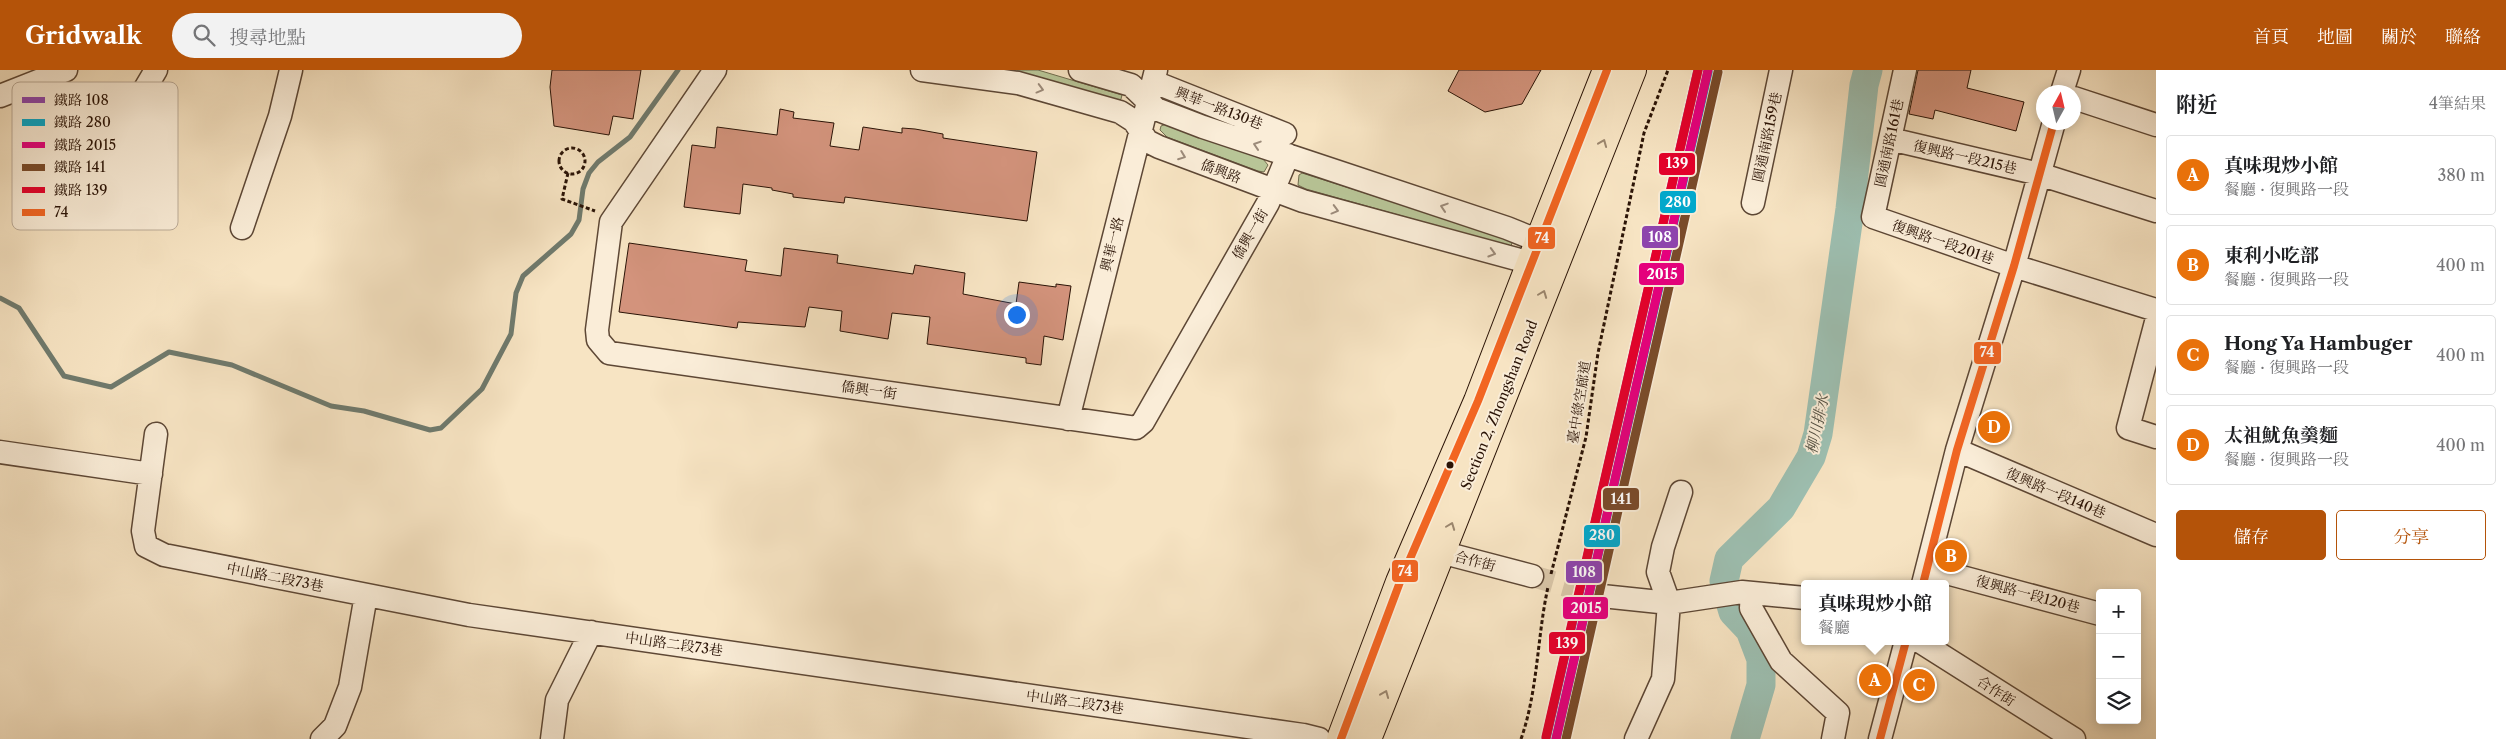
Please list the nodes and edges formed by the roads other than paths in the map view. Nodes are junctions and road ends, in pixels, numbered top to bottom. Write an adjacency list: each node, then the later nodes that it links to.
1 (66, 70): 12 (street)
2 (156, 70): 13 (street)
3 (291, 70): 29 (street)
4 (715, 70): 34 (street, 僑興一街)
5 (922, 70): 20 (street, 僑興路, one-way to 20)
6 (1080, 70): 14 (street)
7 (1607, 70): 30 (main road, Section 2, Zhongshan Road)
8 (1632, 70): 42 (main road, Section 2, Zhongshan Road, one-way to 8)
9 (1781, 70): 26 (street, 圓通南路159巷)
10 (1905, 70): 22 (street, 圓通南路161巷)
11 (2069, 70): 15 (street)
12 (36, 82)
13 (149, 82)
14 (1153, 85): 20 (street, 興華一路); 23 (street)
15 (2064, 85)
16 (12, 91): 17 (street)
17 (0, 96)
18 (2081, 100): 19 (street)
19 (2156, 125)
20 (1140, 130): 25 (street, 僑興路, one-way to 25); 34 (street, 興華一路)
21 (2052, 130): 24 (street)
22 (1890, 139): 24 (street, 復興路一段215巷); 28 (street, 圓通南路161巷)
23 (1286, 144): 25 (street, 僑興一街); 30 (street, one-way to 23)
24 (2039, 174): 27 (street, 復興路一段215巷); 31 (street)
25 (1274, 190): 30 (street, 僑興路, one-way to 30); 34 (street, 僑興一街)
26 (1753, 203)
27 (2156, 211)
28 (1873, 217): 31 (street, 復興路一段201巷)
29 (242, 228)
30 (1535, 252): 42 (main road, Section 2, Zhongshan Road)
31 (2014, 266): 32 (street, 復興路一段201巷); 37 (street)
32 (2156, 310)
33 (2156, 322): 36 (street)
34 (1068, 419)
35 (156, 434): 39 (street, 中山路二段73巷)
36 (2156, 438)
37 (1957, 450): 41 (street, 復興路一段140巷); 43 (street)
38 (0, 452): 39 (street)
39 (150, 474): 48 (street, 中山路二段73巷)
40 (1681, 492): 51 (street)
41 (2156, 535)
42 (1429, 549): 44 (street, 合作街); 59 (main road, Section 2, Zhongshan Road); 60 (main road, Section 2, Zhongshan Road, one-way to 42)
43 (1926, 576): 45 (street, 復興路一段120巷)
44 (1544, 579)
45 (1944, 580)
46 (1949, 581): 52 (street, 復興路一段120巷)
47 (1747, 592): 50 (street); 51 (street); 62 (street)
48 (366, 595): 53 (street, 中山路二段73巷); 56 (street)
49 (1602, 596): 51 (street)
50 (1801, 598)
51 (1669, 603): 61 (street)
52 (2096, 613)
53 (591, 632): 57 (street); 58 (street, 中山路二段73巷)
54 (1905, 645): 63 (street)
55 (1925, 645): 64 (street, 合作街)
56 (322, 739)
57 (552, 739)
58 (1319, 739)
59 (1341, 739)
60 (1367, 739)
61 (1636, 739)
62 (1833, 739)
63 (1880, 739)
64 (2074, 739)

